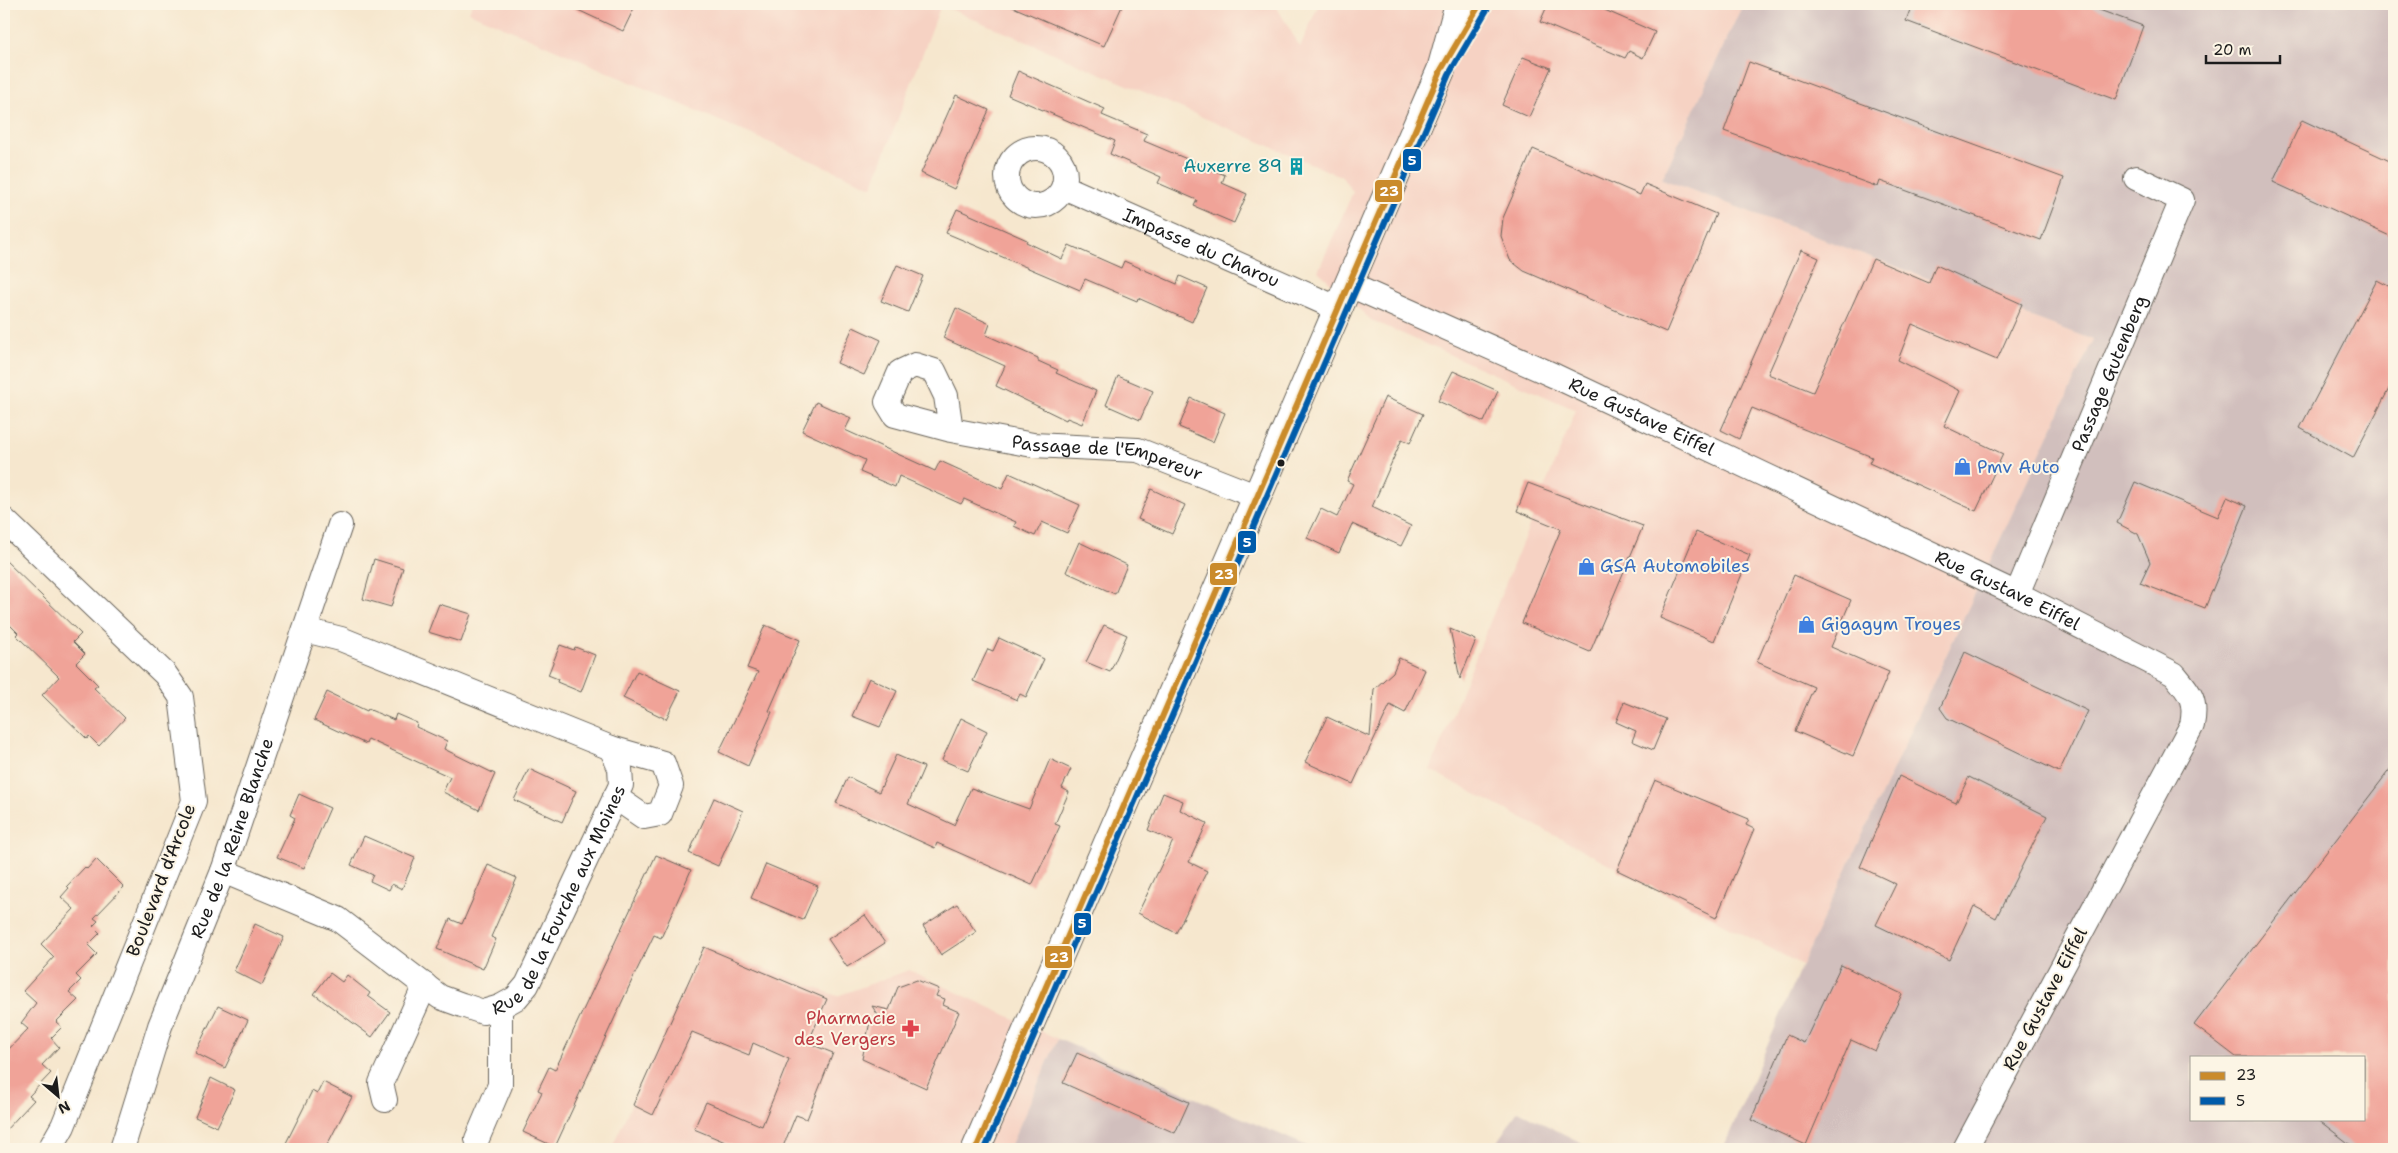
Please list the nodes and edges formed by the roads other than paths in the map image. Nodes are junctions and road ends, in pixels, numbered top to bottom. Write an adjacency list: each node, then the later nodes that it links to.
1 (1459, 4): 3 (main road)
2 (1480, 4): 3 (main road)
3 (1441, 70): 6 (main road)
4 (2136, 178): 11 (street, Passage Gutenberg)
5 (1064, 187): 6 (street, Impasse du Charou)
6 (1344, 297): 8 (main road); 11 (street, Rue Gustave Eiffel)
7 (951, 430): 8 (street, Passage de l'Empereur)
8 (1258, 497): 22 (main road)
9 (4, 520): 20 (street, Boulevard d'Arcole)
10 (340, 525): 12 (street, Rue de la Reine Blanche)
11 (2017, 594): 23 (street, Rue Gustave Eiffel)
12 (305, 630): 13 (street); 15 (street, Rue de la Reine Blanche)
13 (611, 748): 14 (street, Rue de la Fourche aux Moines); 14 (street)
14 (615, 797): 17 (street, Rue de la Fourche aux Moines)
15 (224, 871): 16 (street, Rue de la Fourche aux Moines); 21 (street, Rue de la Reine Blanche)
16 (425, 985): 17 (street, Rue de la Fourche aux Moines); 18 (street)
17 (500, 1007): 19 (street)
18 (385, 1100)
19 (477, 1139)
20 (50, 1149)
21 (122, 1149)
22 (976, 1149)
23 (1965, 1149)

